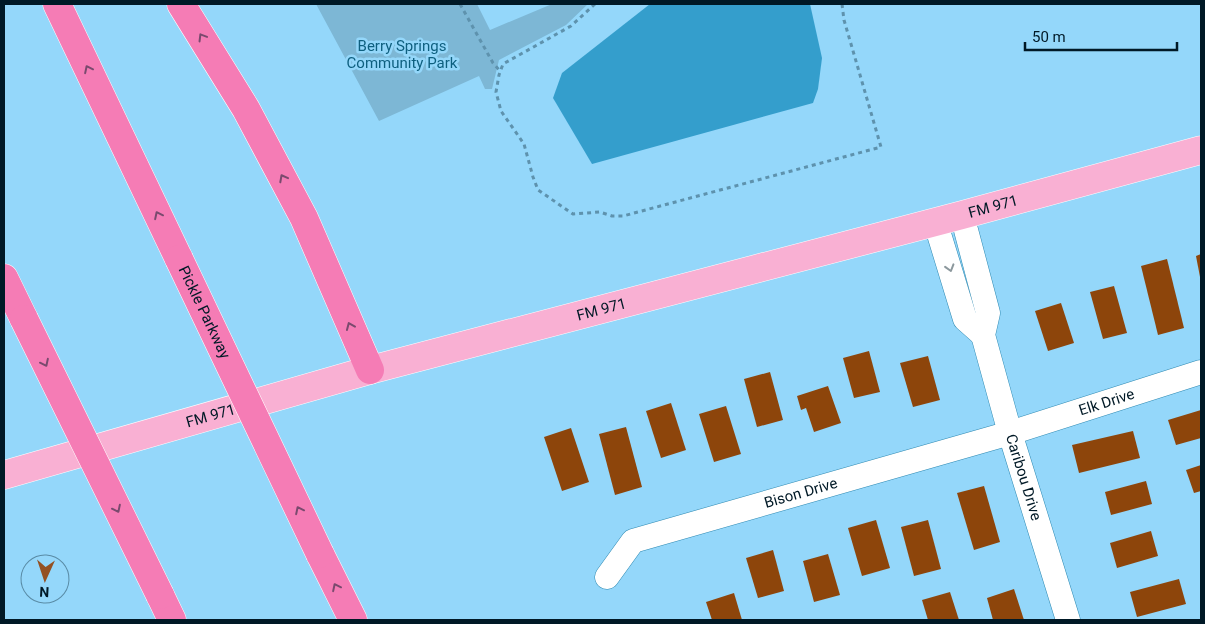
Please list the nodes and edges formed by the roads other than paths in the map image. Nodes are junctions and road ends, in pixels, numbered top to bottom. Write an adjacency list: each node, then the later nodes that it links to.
1 (57, 4): 14 (highway, Pickle Parkway, one-way to 1, bridge)
2 (180, 4): 8 (highway, one-way to 2)
3 (1201, 150): 4 (main road, FM 971 / FM 971)
4 (962, 214): 5 (main road, FM 971 / FM 971); 7 (street, Caribou Drive)
5 (935, 221): 7 (street, one-way to 7); 8 (main road, FM 971 / FM 971)
6 (4, 278): 13 (highway, one-way to 13, bridge)
7 (983, 335): 10 (street, Caribou Drive)
8 (370, 370): 11 (main road, FM 971 / FM 971)
9 (1201, 372): 10 (street, Elk Drive)
10 (1010, 433): 12 (street, Bison Drive); 15 (street, Caribou Drive)
11 (4, 475)
12 (607, 577)
13 (172, 620)
14 (353, 620)
15 (1068, 620)

